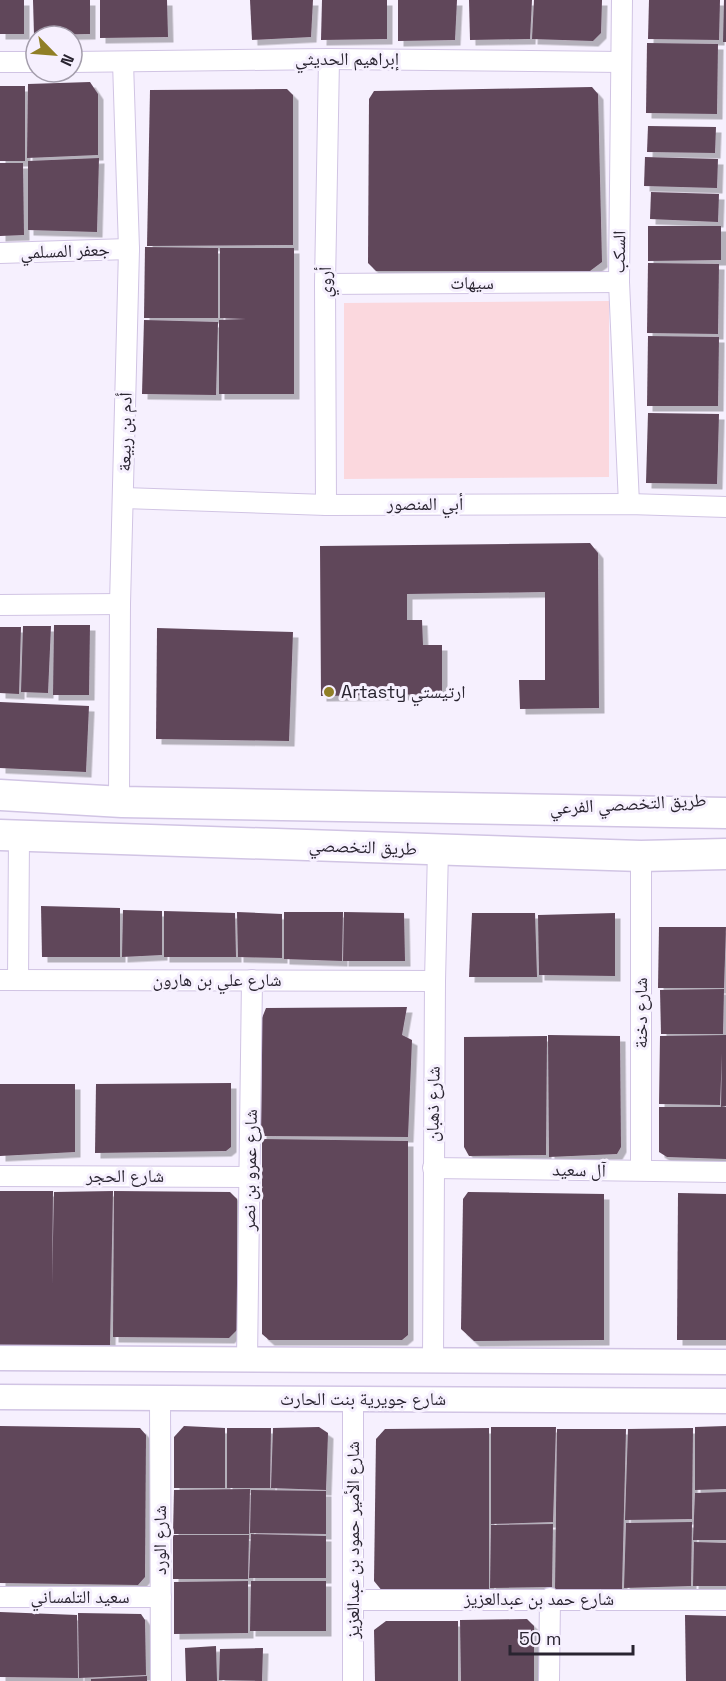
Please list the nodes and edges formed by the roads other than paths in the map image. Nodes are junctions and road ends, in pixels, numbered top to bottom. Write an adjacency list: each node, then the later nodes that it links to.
1 (622, 0): 7 (street, السكب)
2 (329, 59): 6 (street, إبراهيم الحديثي); 7 (street, إبراهيم الحديثي); 11 (street, أروي)
3 (0, 62): 4 (street)
4 (24, 62)
5 (84, 62): 6 (street, إبراهيم الحديثي)
6 (123, 62): 8 (street, أدم بن ربيعة)
7 (621, 62): 10 (street, السكب)
8 (129, 249): 9 (street, جعفر المسلمي); 12 (street, أدم بن ربيعة)
9 (0, 253)
10 (619, 282): 11 (street, سيهات); 13 (street, السكب)
11 (325, 284): 14 (street, أروي)
12 (124, 498): 14 (street, أبي المنصور); 16 (street, أدم بن ربيعة)
13 (629, 504): 14 (street, أبي المنصور); 15 (street, أبي المنصور)
14 (326, 505)
15 (726, 507)
16 (120, 604): 17 (street); 20 (street, أدم بن ربيعة)
17 (0, 605)
18 (0, 795): 20 (main road)
19 (726, 798): 21 (street, طريق التخصصي الفرعي)
20 (122, 802): 21 (main road)
21 (530, 810): 22 (main road)
22 (726, 813)
23 (10, 836): 24 (main road, طريق التخصصي); 28 (street)
24 (438, 849): 26 (main road, طريق التخصصي); 30 (street, شارع ذهبان)
25 (726, 854): 26 (main road, طريق التخصصي)
26 (641, 856): 27 (street); 32 (street, شارع دخنة)
27 (726, 867)
28 (9, 980): 29 (street, شارع علي بن هارون)
29 (252, 980): 30 (street, شارع علي بن هارون); 35 (street, شارع عمرو بن نصر)
30 (435, 981): 31 (street, شارع ذهبان)
31 (433, 1168): 32 (street, آل سعيد); 37 (street, شارع ذهبان)
32 (641, 1170): 33 (street, آل سعيد)
33 (726, 1172)
34 (0, 1176): 35 (street, شارع الحجر)
35 (250, 1177): 38 (street, شارع عمرو بن نصر)
36 (0, 1358): 38 (street)
37 (433, 1359): 38 (street); 39 (street)
38 (247, 1360)
39 (726, 1362)
40 (0, 1397): 41 (street, شارع جويرية بنت الحارث)
41 (160, 1398): 42 (street, شارع جويرية بنت الحارث); 45 (street, شارع الورد)
42 (353, 1398): 43 (street, شارع جويرية بنت الحارث); 47 (street, شارع الأمير حمود بن عبدالعزيز)
43 (726, 1401)
44 (0, 1597): 45 (street, سعيد التلمساني)
45 (161, 1598): 49 (street, شارع الورد)
46 (550, 1598): 47 (street, شارع حمد بن عبدالعزيز); 48 (street, شارع حمد بن عبدالعزيز); 51 (street)
47 (353, 1600): 50 (street, شارع الأمير حمود بن عبدالعزيز)
48 (726, 1600)
49 (161, 1681)
50 (353, 1681)
51 (549, 1681)

